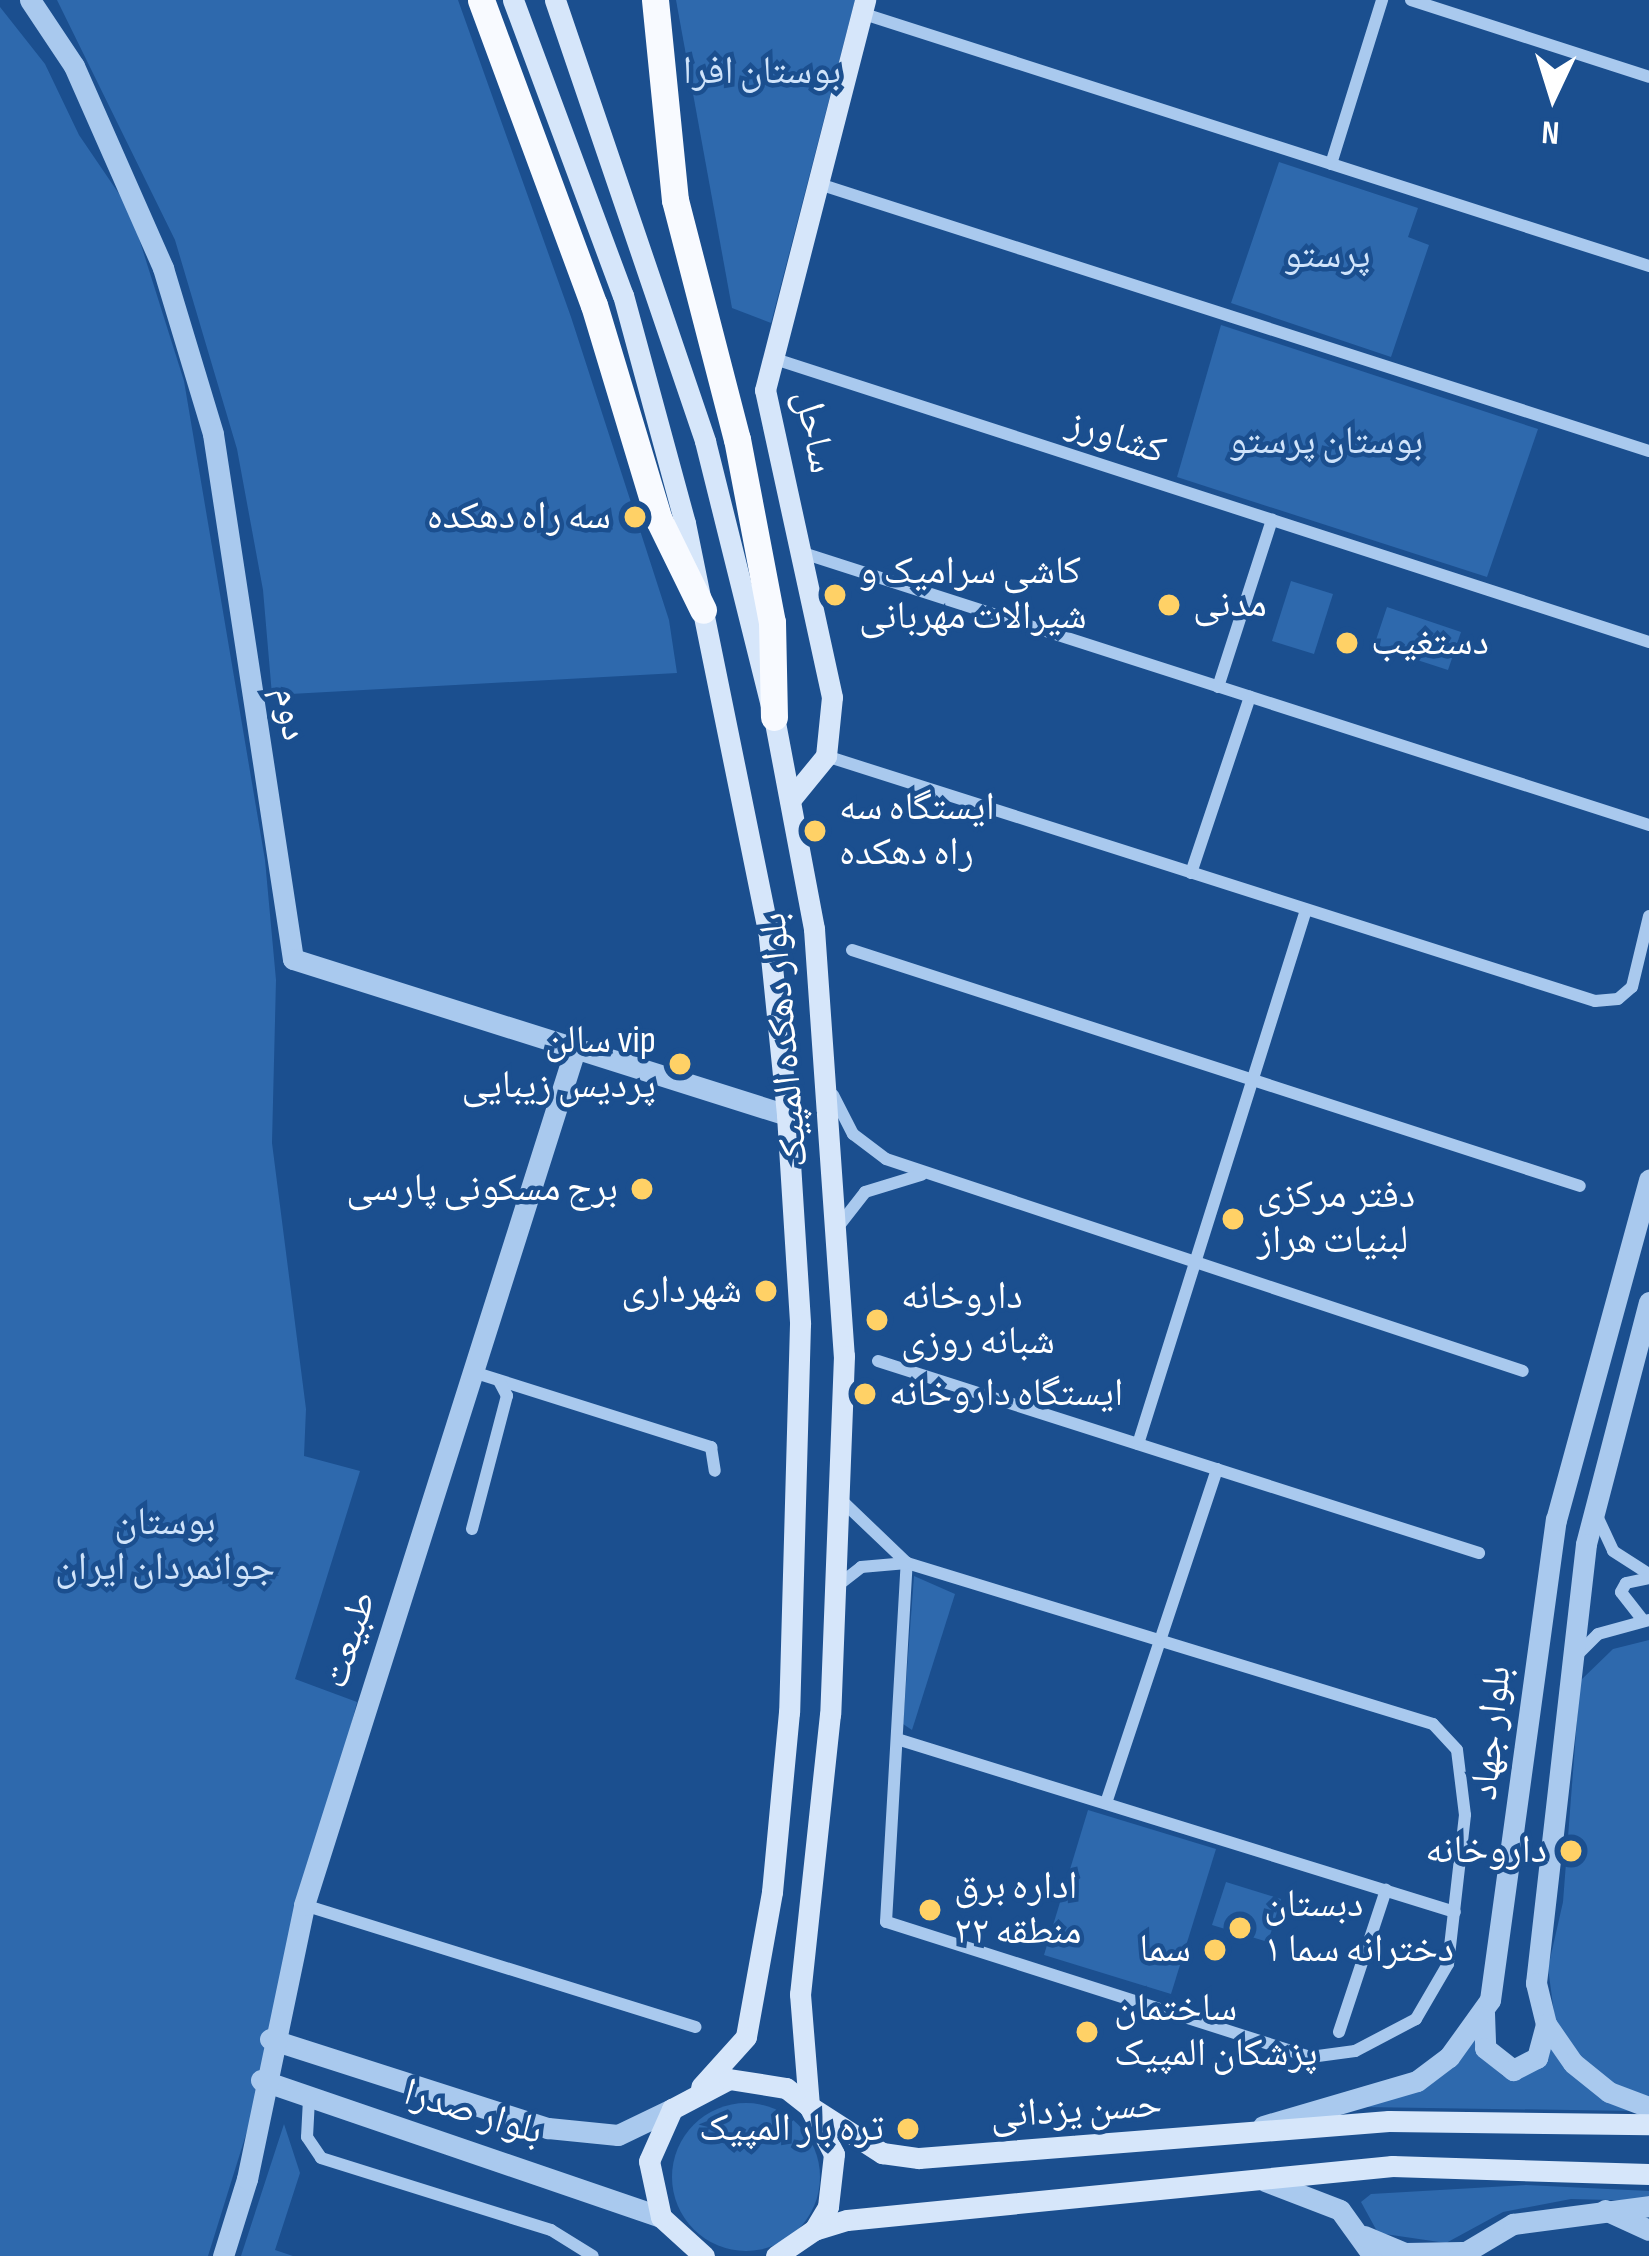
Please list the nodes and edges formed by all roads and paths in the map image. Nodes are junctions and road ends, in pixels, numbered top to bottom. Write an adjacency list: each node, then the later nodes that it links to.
1 (30, 0): 29 (street, دوم)
2 (481, 0): 17 (highway)
3 (513, 0): 17 (main road, بلوار دهکده المپیک)
4 (555, 0): 21 (main road, بلوار دهکده المپیک)
5 (655, 0): 21 (highway)
6 (1382, 0): 10 (street)
7 (1411, 0): 9 (street)
8 (863, 6): 10 (street); 11 (main road, ساحل)
9 (1649, 77)
10 (1331, 164): 12 (street)
11 (816, 183): 13 (main road, ساحل); 14 (street)
12 (1649, 266)
13 (771, 357): 15 (street, کشاورز); 16 (main road, ساحل)
14 (1649, 451)
15 (1272, 520): 18 (street, کشاورز); 19 (street)
16 (802, 553): 19 (street); 22 (main road, ساحل)
17 (703, 610): 32 (main road, بلوار دهکده المپیک)
18 (1649, 642)
19 (1218, 687): 20 (street)
20 (1250, 697): 24 (street); 25 (street)
21 (774, 717): 23 (main road, بلوار دهکده المپیک)
22 (826, 756): 23 (main road); 25 (street)
23 (790, 800): 30 (main road, بلوار دهکده المپیک)
24 (1649, 825)
25 (1191, 873): 26 (street)
26 (1306, 910): 27 (street); 31 (street)
27 (1649, 916)
28 (852, 950): 31 (street)
29 (574, 1053): 32 (street, دوم); 41 (street, طبیعت)
30 (827, 1076): 33 (street); 36 (main road, بلوار دهکده المپیک)
31 (1252, 1080): 35 (street); 37 (street)
32 (787, 1114): 67 (main road, بلوار دهکده المپیک)
33 (925, 1174): 36 (street); 37 (street)
34 (1649, 1179): 61 (street, بلوار جهاد)
35 (1580, 1186)
36 (838, 1236): 46 (main road, بلوار دهکده المپیک)
37 (1195, 1263): 40 (street); 43 (street)
38 (1649, 1302): 47 (street, بلوار جهاد)
39 (878, 1361): 43 (street)
40 (1523, 1371)
41 (473, 1372): 42 (street); 59 (street, طبیعت)
42 (499, 1380): 45 (street); 48 (street)
43 (1138, 1444): 44 (street)
44 (1217, 1469): 49 (street); 54 (street)
45 (715, 1472)
46 (841, 1500): 50 (street); 52 (main road, بلوار دهکده المپیک)
47 (1596, 1500): 51 (street); 55 (street, بلوار جهاد)
48 (472, 1529)
49 (1479, 1552)
50 (907, 1563): 52 (street); 54 (street); 56 (street)
51 (1649, 1576): 53 (street)
52 (837, 1586): 69 (main road, بلوار دهکده المپیک)
53 (1646, 1620): 55 (street)
54 (1160, 1640): 57 (street); 60 (street)
55 (1570, 1665): 62 (street, بلوار جهاد)
56 (897, 1739): 57 (street); 60 (street)
57 (1106, 1804): 58 (street)
58 (1387, 1890): 60 (street); 64 (street)
59 (304, 1904): 63 (street); 65 (street, طبیعت)
60 (1455, 1912)
61 (1484, 2013): 62 (street); 73 (street, بلوار جهاد)
62 (1546, 2024): 70 (street)
63 (695, 2027)
64 (1339, 2032)
65 (270, 2039): 66 (street, طبیعت); 71 (street, بلوار صدرا)
66 (261, 2080): 68 (street, بلوار صدرا); 86 (street, طبیعت)
67 (701, 2087): 69 (main road, حسن یزدانی); 71 (main road, بلوار دهکده المپیک)
68 (309, 2099): 78 (street, بلوار صدرا); 83 (street)
69 (809, 2106): 73 (main road, حسن یزدانی); 79 (main road, بلوار دهکده المپیک)
70 (1649, 2107)
71 (672, 2108): 78 (main road)
72 (1649, 2124): 73 (main road, حسن یزدانی)
73 (1229, 2135)
74 (1649, 2174): 75 (main road)
75 (1264, 2181): 79 (main road); 81 (street)
76 (1649, 2206): 77 (street)
77 (1604, 2210): 80 (street); 85 (street)
78 (661, 2217): 82 (main road)
79 (814, 2230): 84 (main road)
80 (1649, 2230)
81 (1368, 2246): 85 (street)
82 (682, 2248): 87 (main road)
83 (590, 2253)
84 (784, 2254)
85 (1461, 2254)
86 (223, 2256)
87 (704, 2256)

